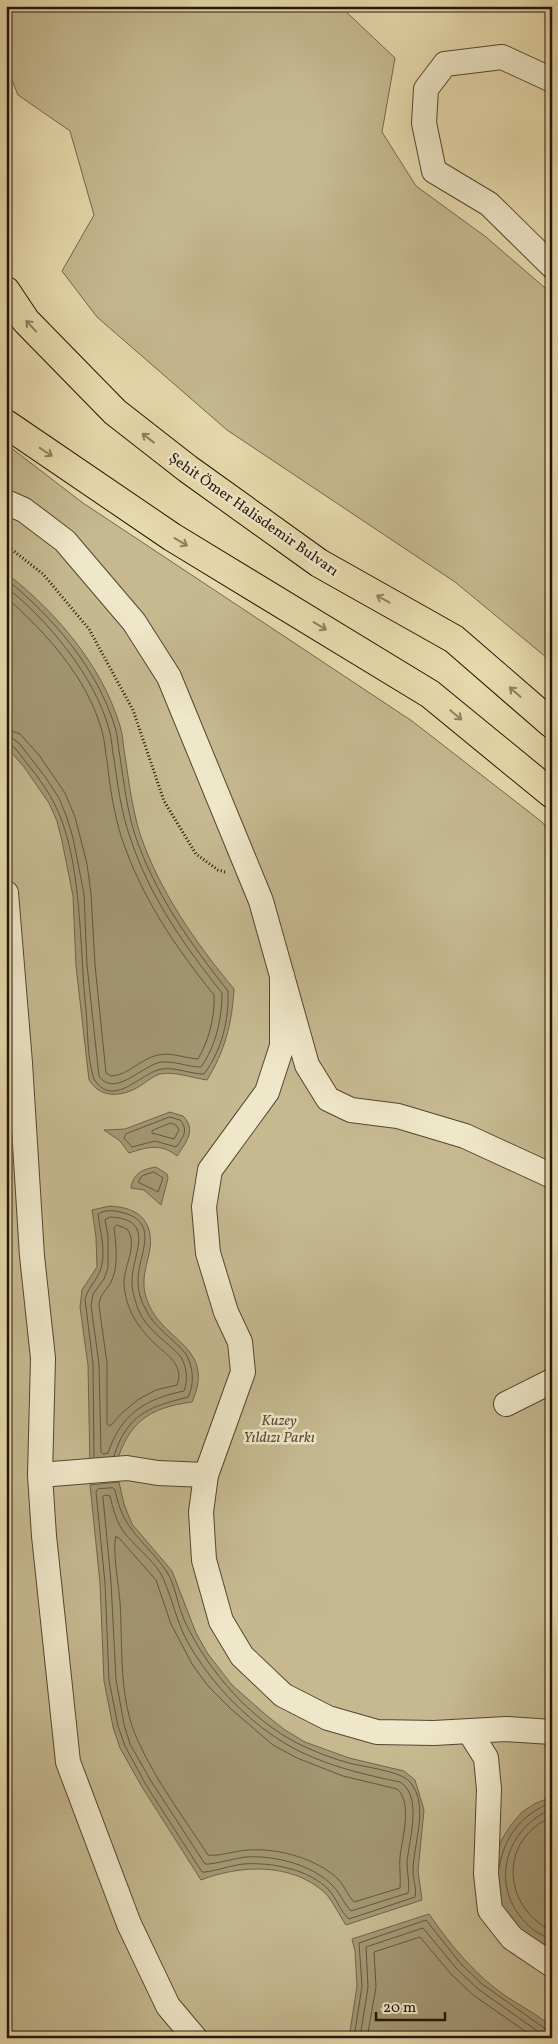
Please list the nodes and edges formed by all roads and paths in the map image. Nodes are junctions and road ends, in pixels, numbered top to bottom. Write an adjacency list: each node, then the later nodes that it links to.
1 (552, 80): 2 (street)
2 (552, 266)
3 (6, 291): 7 (highway, Şehit Ömer Halisdemir Bulvarı, one-way to 3)
4 (6, 424): 8 (highway, one-way to 8)
5 (6, 502): 9 (street)
6 (6, 545): 9 (path)
7 (552, 724)
8 (552, 794)
9 (252, 879): 11 (street)
10 (6, 893): 16 (street)
11 (282, 976): 12 (street); 15 (street)
12 (552, 1176)
13 (552, 1381): 14 (street)
14 (506, 1404)
15 (206, 1475): 16 (street); 17 (street)
16 (40, 1476): 20 (street)
17 (469, 1731): 18 (street); 19 (street)
18 (552, 1732)
19 (552, 1965)
20 (195, 2038)

